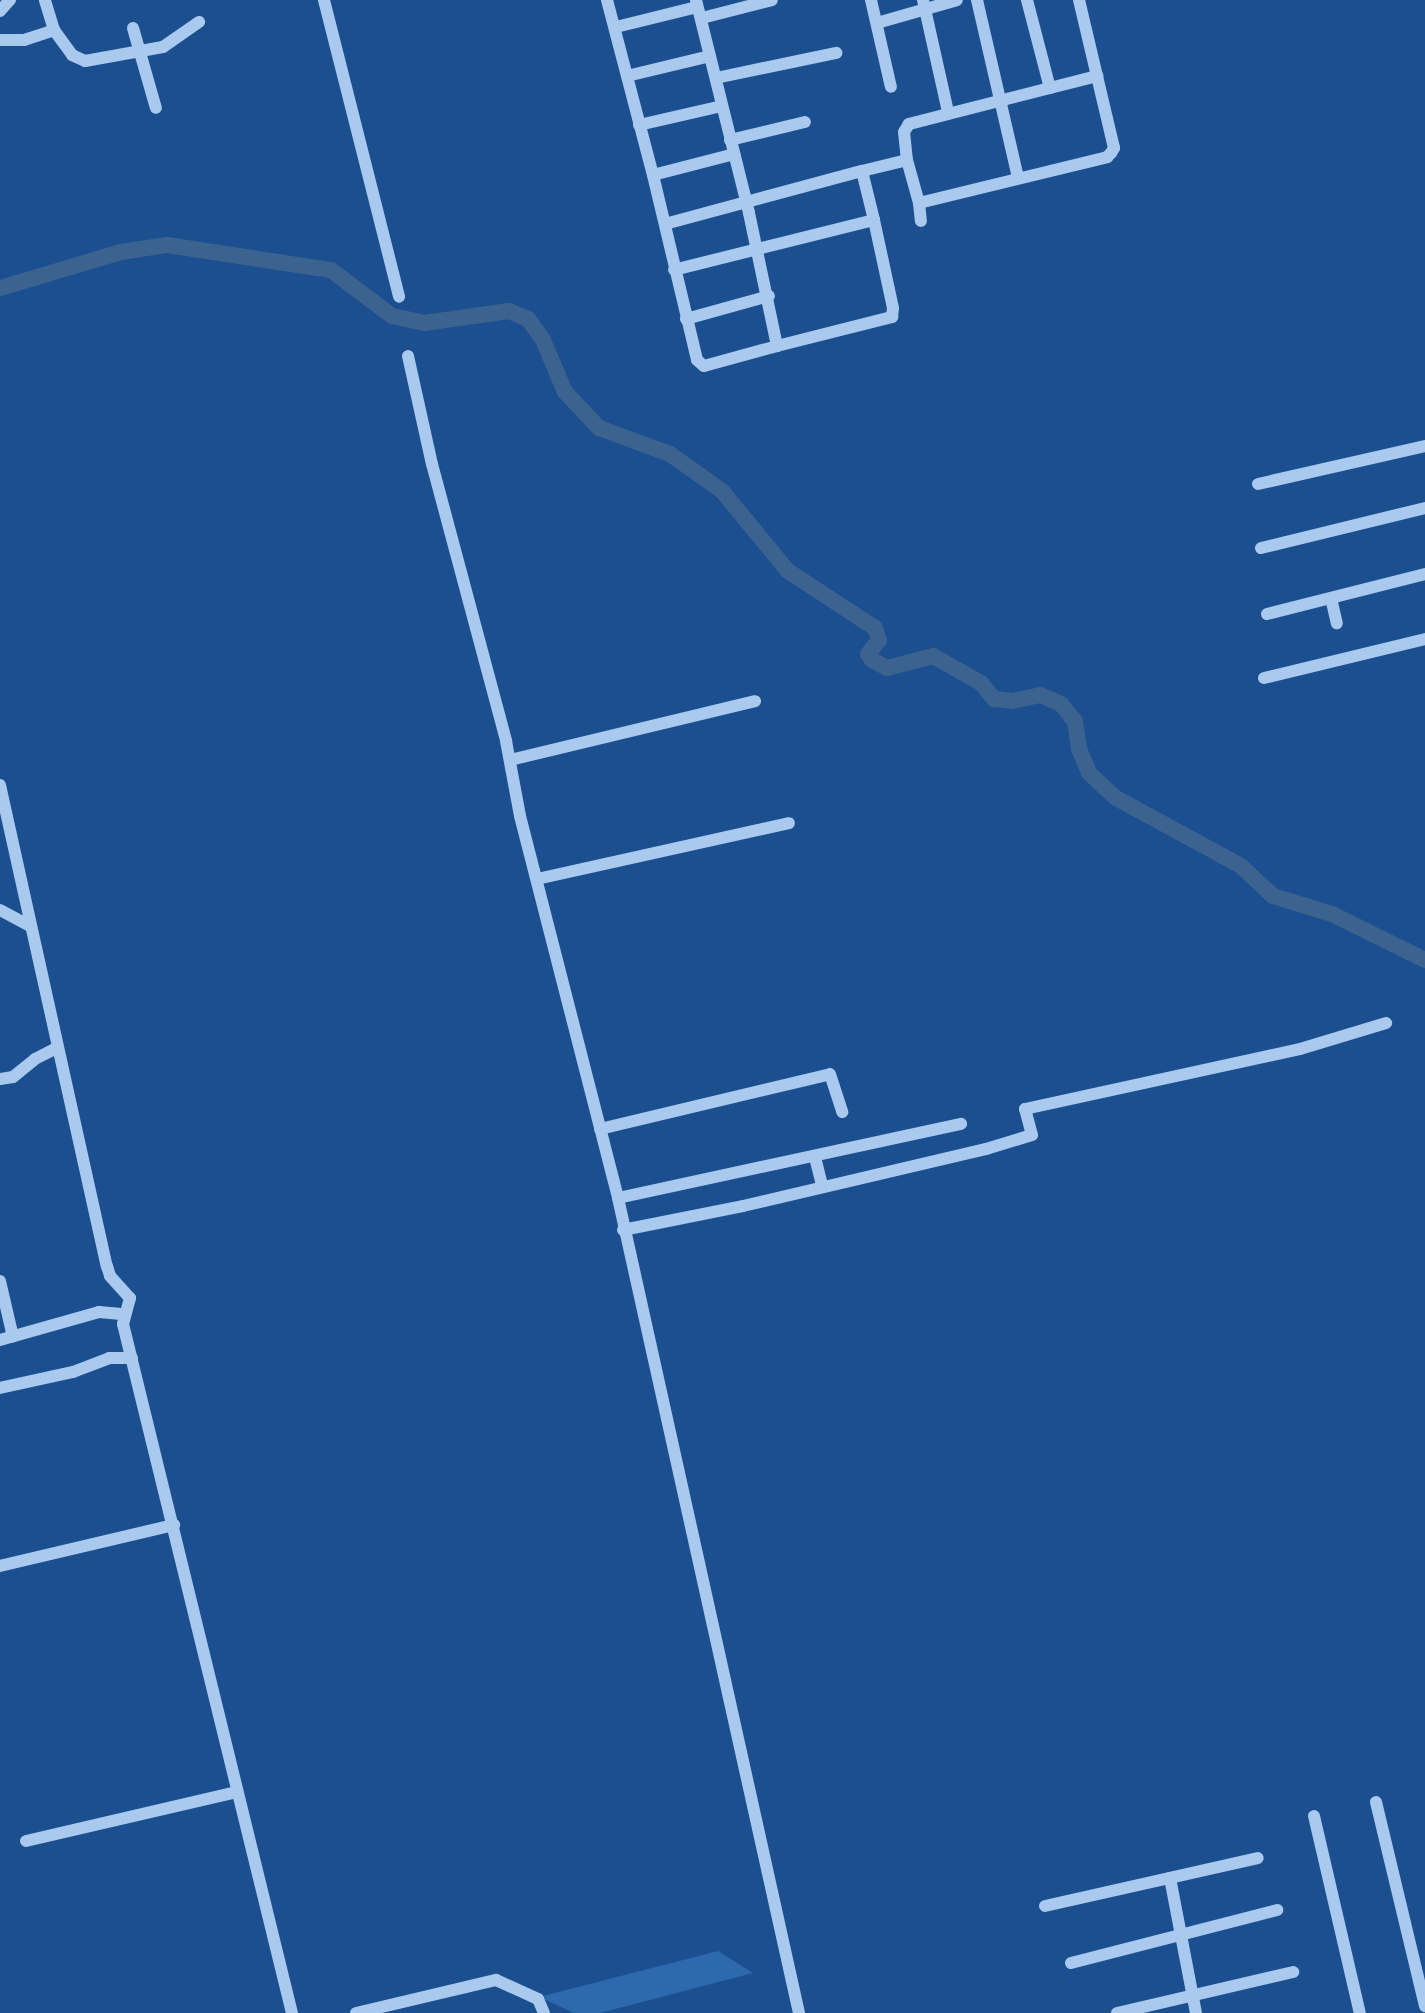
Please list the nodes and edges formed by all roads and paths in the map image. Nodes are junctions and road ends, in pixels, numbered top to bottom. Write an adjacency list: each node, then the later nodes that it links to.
1 (10, 0): 13 (street)
2 (45, 0): 18 (street)
3 (324, 0): 48 (street)
4 (607, 0): 16 (street)
5 (772, 0): 12 (street)
6 (871, 0): 15 (street)
7 (957, 0): 11 (street)
8 (977, 0): 28 (street)
9 (1027, 0): 27 (street)
10 (1079, 0): 24 (street)
11 (924, 5): 15 (street); 31 (street)
12 (698, 8): 16 (street); 22 (street)
13 (0, 11)
14 (199, 22): 20 (street)
15 (877, 23): 26 (street)
16 (616, 27): 23 (street)
17 (133, 28): 20 (street)
18 (54, 30): 19 (street); 20 (street)
19 (0, 40)
20 (140, 50): 30 (street)
21 (836, 53): 25 (street)
22 (710, 56): 23 (street); 25 (street)
23 (627, 76): 33 (street)
24 (1097, 76): 27 (street); 39 (street)
25 (716, 78): 29 (street)
26 (891, 87)
27 (1050, 88): 28 (street)
28 (999, 100): 31 (street); 39 (street)
29 (722, 106): 33 (street); 34 (street)
30 (156, 108)
31 (948, 112): 36 (street)
32 (805, 122): 34 (street)
33 (639, 125): 38 (street)
34 (730, 140): 35 (street)
35 (734, 154): 38 (street); 40 (street)
36 (907, 160): 37 (street); 41 (street)
37 (862, 171): 40 (street); 42 (street)
38 (653, 175): 44 (street)
39 (1018, 178): 41 (street)
40 (746, 203): 44 (street); 45 (street)
41 (919, 203): 43 (street)
42 (874, 220): 45 (street); 50 (street)
43 (921, 221)
44 (665, 224): 46 (street)
45 (757, 249): 46 (street); 47 (street)
46 (674, 270): 49 (street)
47 (769, 296): 49 (street); 50 (street)
48 (399, 297)
49 (686, 319): 50 (street)
50 (777, 346)
51 (408, 356): 63 (street)
52 (1425, 446): 53 (street)
53 (1258, 484)
54 (1425, 508): 55 (street)
55 (1261, 548)
56 (1425, 574): 57 (street)
57 (1331, 598): 58 (street); 59 (street)
58 (1267, 614)
59 (1337, 623)
60 (1425, 639): 61 (street)
61 (1264, 678)
62 (755, 701): 63 (street)
63 (510, 760): 68 (street)
64 (0, 785): 66 (street)
65 (789, 823): 68 (street)
66 (15, 857): 67 (street); 70 (street)
67 (0, 861)
68 (537, 879): 78 (street)
69 (0, 910): 70 (street)
70 (30, 926): 72 (street)
71 (1386, 1023): 75 (street)
72 (57, 1048): 73 (street); 84 (street)
73 (0, 1079)
74 (1021, 1094): 75 (street)
75 (1025, 1109): 80 (street)
76 (842, 1112): 78 (street)
77 (961, 1124): 79 (street)
78 (600, 1129): 81 (street)
79 (815, 1157): 80 (street); 81 (street)
80 (822, 1186): 82 (street)
81 (618, 1198): 82 (street)
82 (623, 1230): 106 (street)
83 (0, 1281): 85 (street)
84 (124, 1314): 85 (street); 86 (street)
85 (6, 1339)
86 (132, 1358): 87 (street); 88 (street)
87 (0, 1388)
88 (174, 1525): 89 (street); 90 (street)
89 (0, 1566)
90 (237, 1792): 93 (street); 103 (street)
91 (1376, 1802): 102 (street)
92 (1314, 1816): 109 (street)
93 (26, 1841)
94 (1258, 1858): 95 (street)
95 (1170, 1878): 96 (street); 98 (street)
96 (1045, 1906)
97 (1277, 1910): 98 (street)
98 (1182, 1934): 99 (street); 101 (street)
99 (1071, 1963)
100 (1293, 1972): 101 (street)
101 (1192, 1996): 107 (street); 108 (street)
102 (1425, 2006)
103 (292, 2013)
104 (356, 2013): 105 (street)
105 (544, 2013)
106 (799, 2013)
107 (1117, 2013)
108 (1196, 2013)
109 (1360, 2013)

